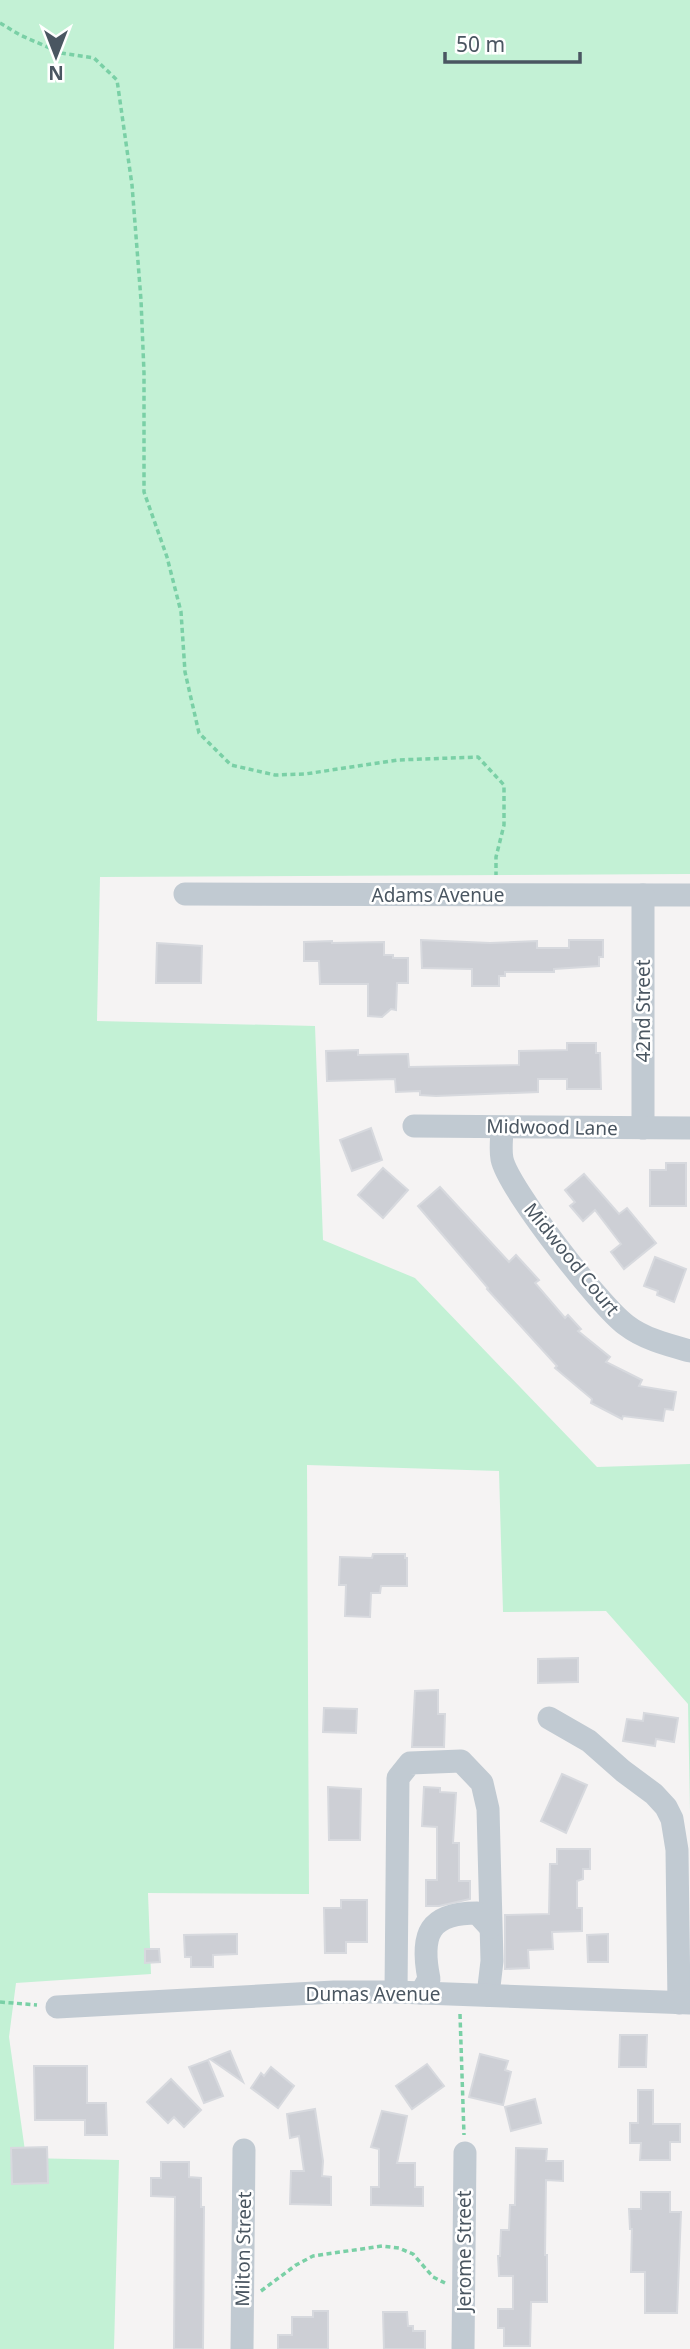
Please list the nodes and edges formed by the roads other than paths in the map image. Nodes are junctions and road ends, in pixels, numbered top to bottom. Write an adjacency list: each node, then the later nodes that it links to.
1 (185, 894): 2 (street, Adams Avenue)
2 (643, 895): 3 (street, Adams Avenue); 6 (street, 42nd Street)
3 (690, 895)
4 (414, 1126): 5 (street, Midwood Lane)
5 (502, 1127): 6 (street, Midwood Lane); 8 (street, Midwood Court)
6 (643, 1128): 7 (street, Midwood Lane)
7 (690, 1128)
8 (690, 1351)
9 (549, 1718): 14 (street)
10 (491, 1927): 11 (street); 12 (street); 13 (street)
11 (396, 1992): 12 (street, Dumas Avenue); 15 (street, Dumas Avenue)
12 (421, 1993): 13 (street, Dumas Avenue)
13 (488, 1995): 14 (street, Dumas Avenue)
14 (685, 2003)
15 (57, 2007)
16 (244, 2150): 18 (street, Milton Street)
17 (465, 2152): 19 (street, Jerome Street)
18 (242, 2349)
19 (463, 2349)

